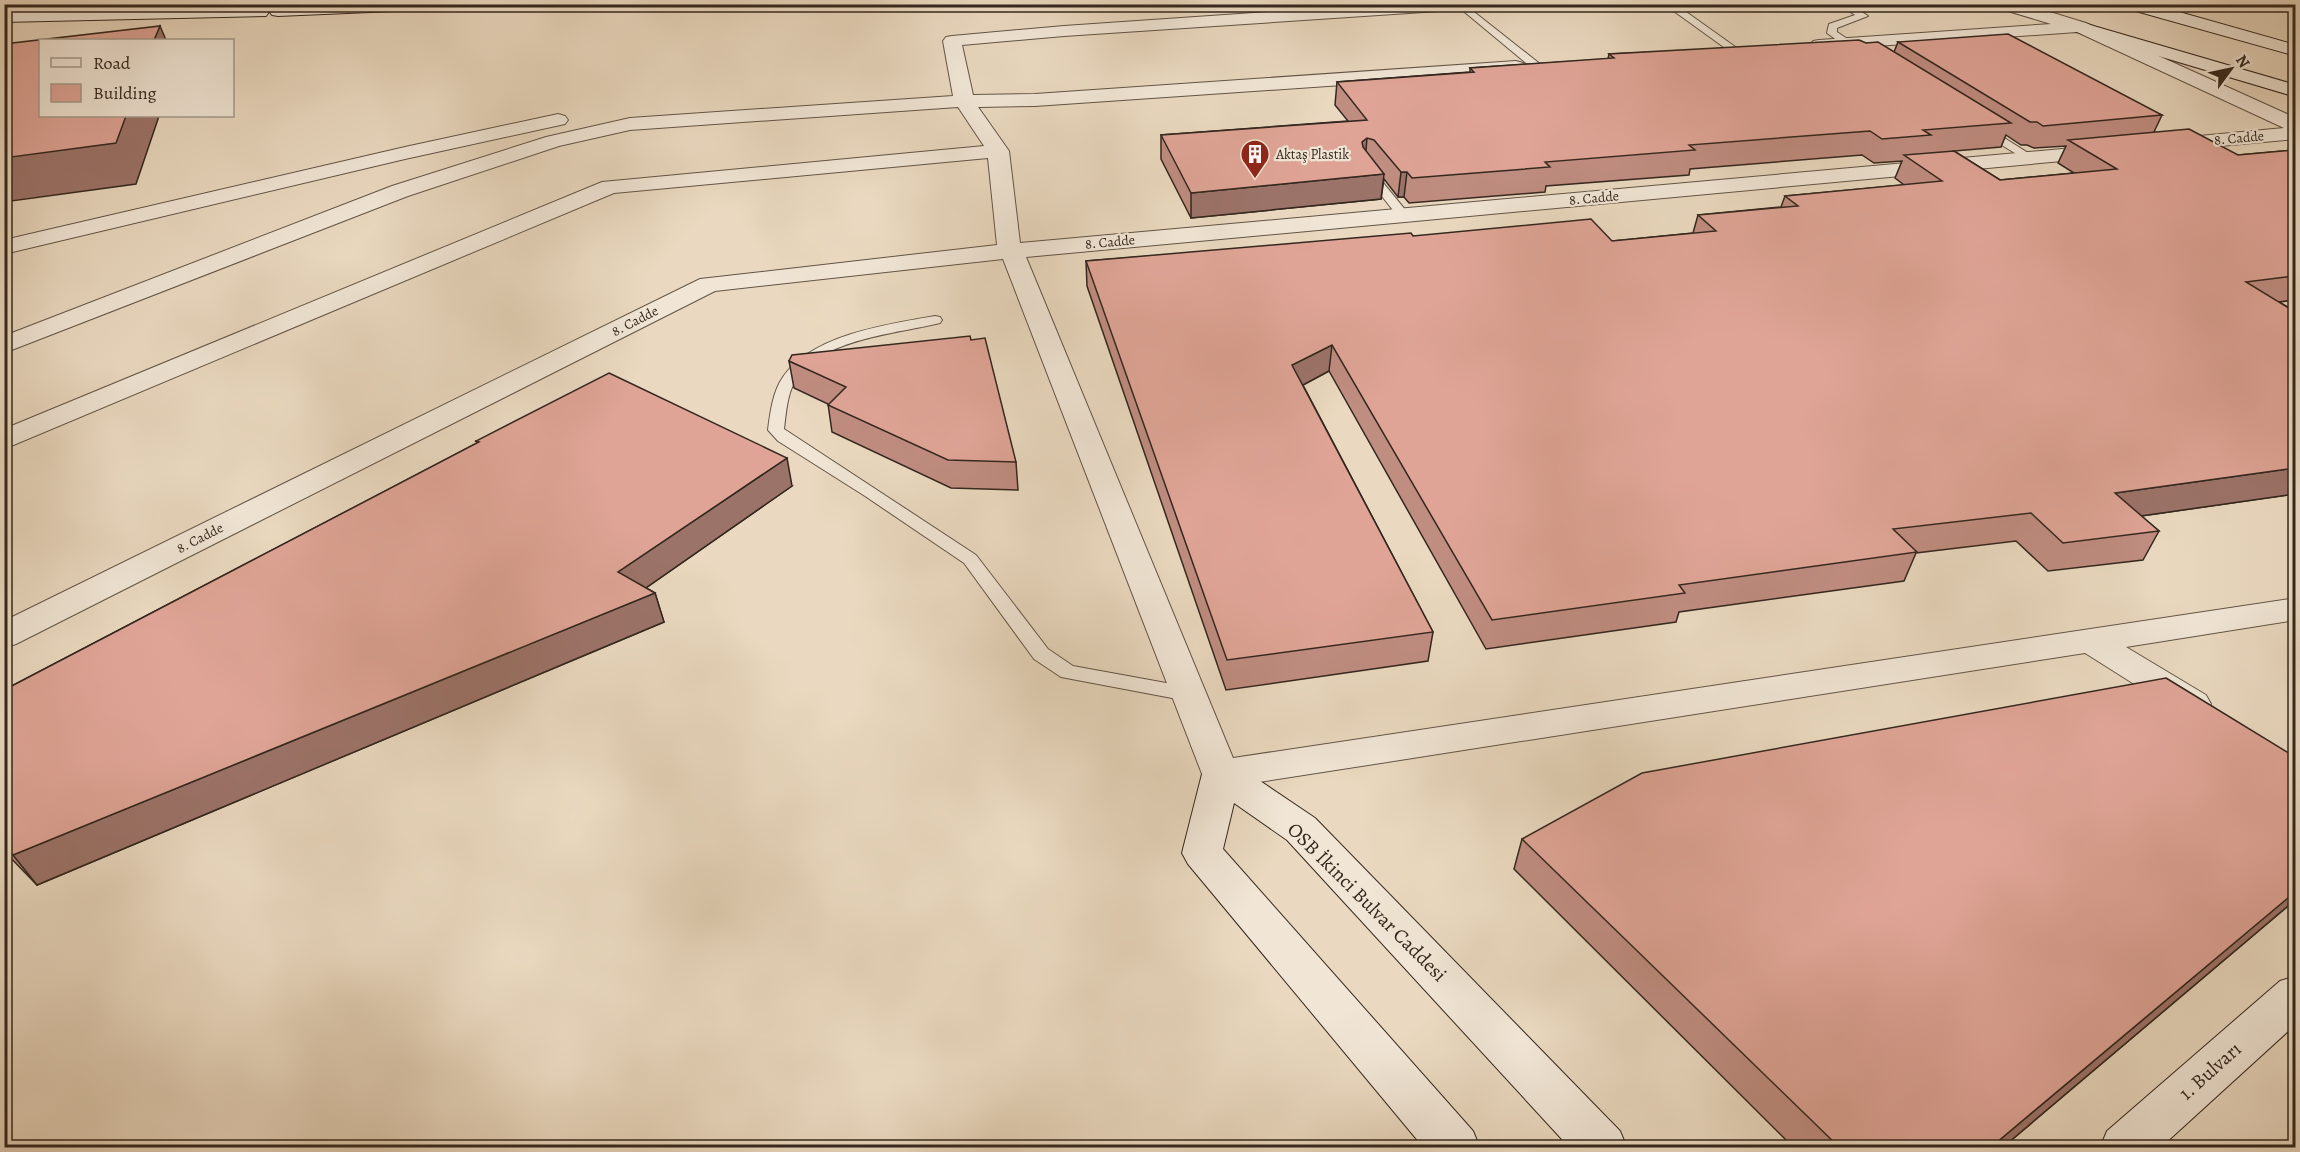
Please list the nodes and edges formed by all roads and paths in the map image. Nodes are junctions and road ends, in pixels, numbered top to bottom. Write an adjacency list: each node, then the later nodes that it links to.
1 (234, 4): 12 (street)
2 (320, 4): 11 (street)
3 (440, 4): 11 (street)
4 (1469, 4): 10 (street)
5 (1668, 4): 19 (lane)
6 (1844, 4): 16 (lane)
7 (2004, 4): 14 (street)
8 (2131, 4): 20 (street)
9 (2186, 4): 15 (street)
10 (1459, 5): 23 (lane); 25 (street)
11 (278, 11): 12 (street)
12 (260, 12): 13 (street)
13 (4, 17)
14 (2080, 27): 16 (street); 24 (street); 28 (street)
15 (2295, 34)
16 (1847, 44): 17 (street); 22 (lane)
17 (1802, 47)
18 (1758, 50): 19 (street)
19 (1736, 51): 21 (street)
20 (2295, 51)
21 (1712, 53)
22 (1866, 56)
23 (1547, 65): 25 (street)
24 (2295, 91)
25 (964, 101): 30 (street); 34 (street)
26 (583, 116): 33 (street)
27 (1972, 122): 31 (lane)
28 (2295, 126)
29 (2295, 133): 31 (street, 8. Cadde)
30 (998, 151): 37 (street); 40 (street)
31 (2030, 158): 35 (street, 8. Cadde)
32 (1366, 168): 35 (lane)
33 (333, 172): 34 (street); 36 (street)
34 (400, 191): 39 (street)
35 (1403, 215): 37 (street, 8. Cadde)
36 (4, 247)
37 (1011, 251): 42 (street, 8. Cadde); 44 (street)
38 (935, 320): 44 (lane)
39 (4, 345)
40 (4, 440)
41 (2295, 609): 43 (street)
42 (4, 636)
43 (2089, 640): 45 (street); 46 (street)
44 (1188, 694): 46 (street)
45 (2217, 718)
46 (1221, 774): 48 (street); 49 (street, OSB İkinci Bulvar Caddesi)
47 (2295, 995): 50 (street, 1. Bulvarı)
48 (1456, 1148)
49 (1603, 1148)
50 (2124, 1148)

